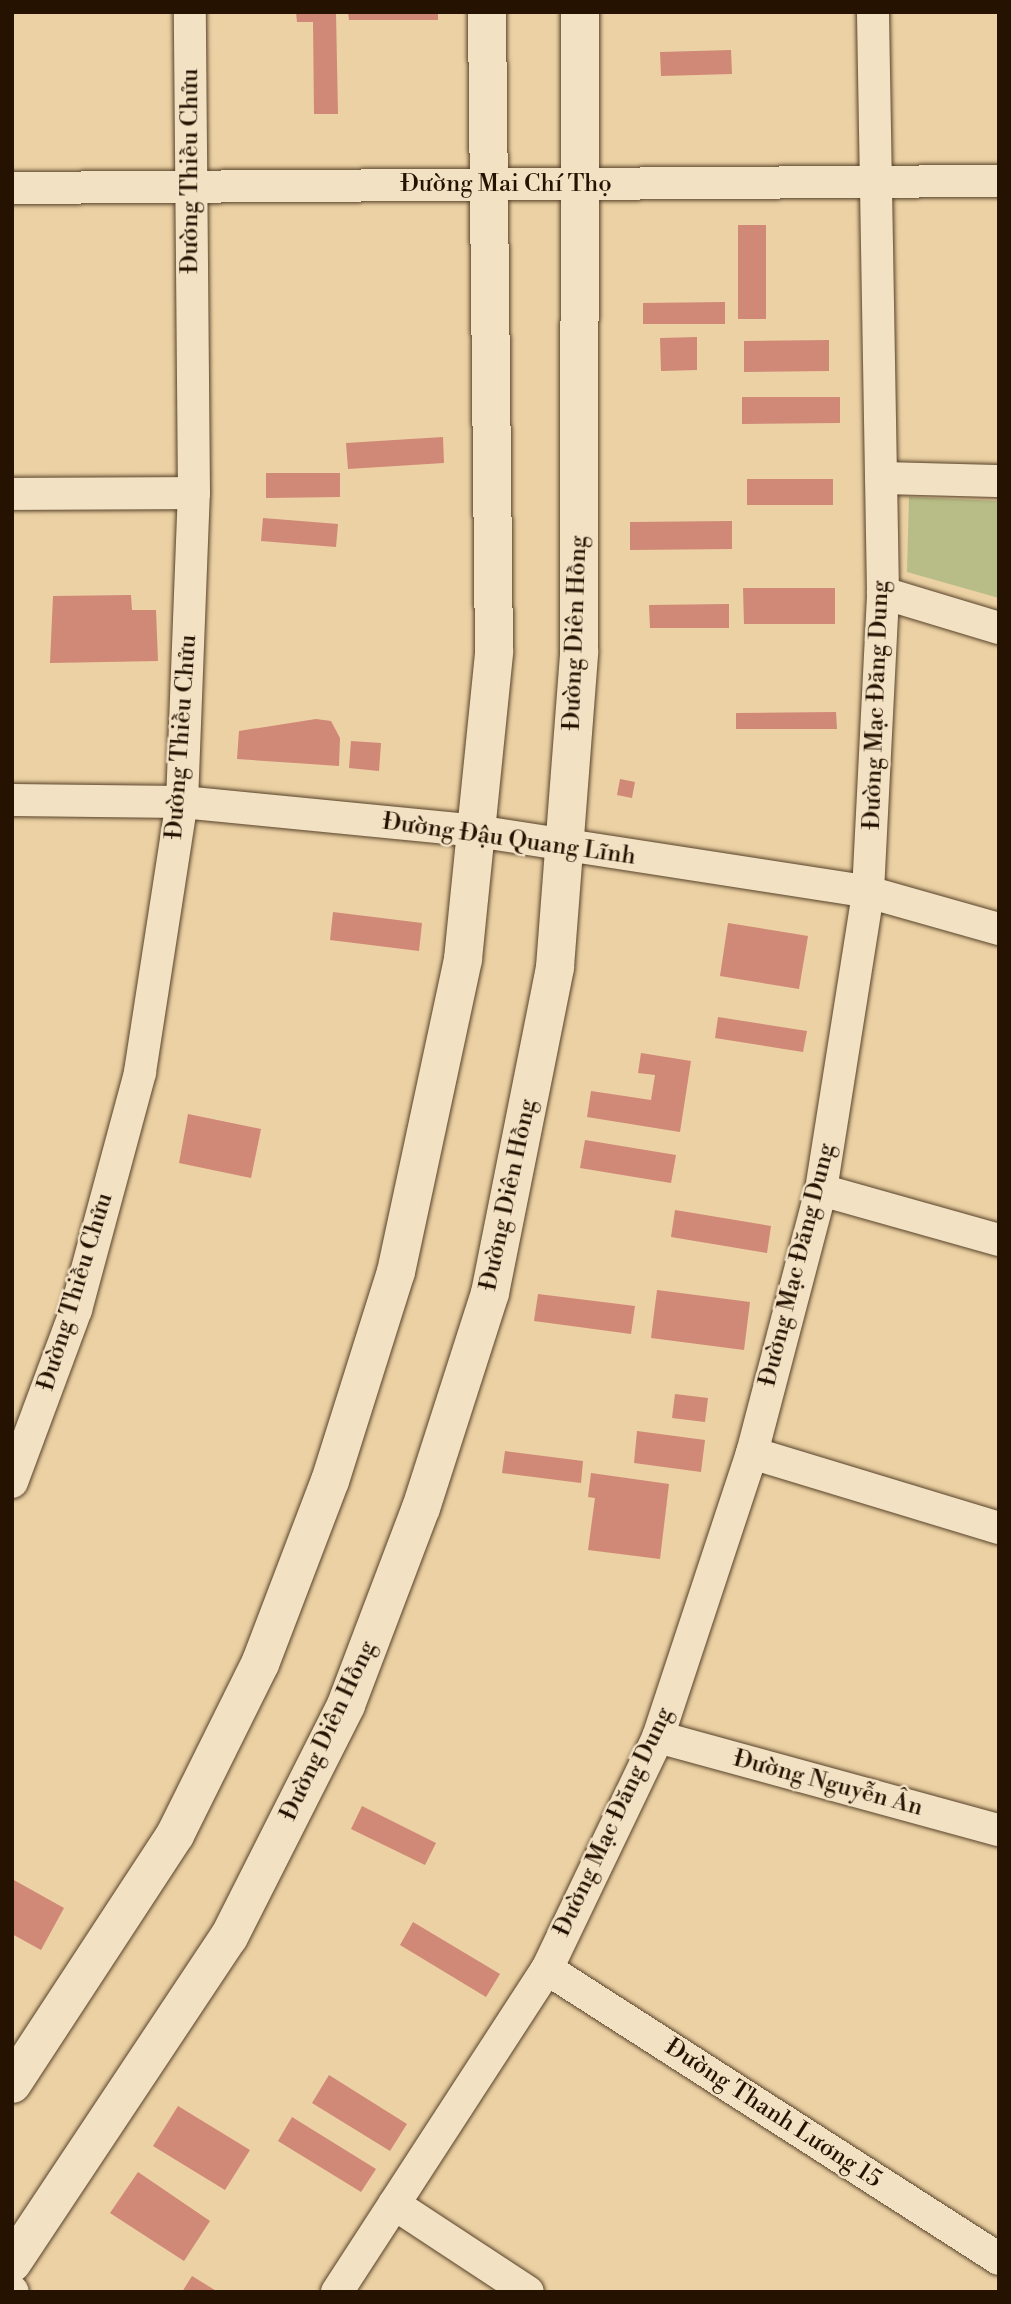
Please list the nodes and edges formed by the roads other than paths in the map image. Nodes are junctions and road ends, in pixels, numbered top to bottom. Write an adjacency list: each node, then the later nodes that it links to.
1 (190, 12): 9 (street, Đường Thiều Chửu)
2 (487, 12): 8 (street)
3 (580, 12): 7 (street, Đường Diên Hồng)
4 (873, 12): 5 (street, Đường Mạc Đăng Dung)
5 (874, 181): 6 (street, Đường Mai Chí Thọ); 7 (street, Đường Mai Chí Thọ); 11 (street, Đường Mạc Đăng Dung)
6 (999, 181)
7 (580, 184): 8 (street, Đường Mai Chí Thọ); 20 (street, Đường Diên Hồng)
8 (489, 185): 9 (street, Đường Mai Chí Thọ); 19 (street)
9 (192, 187): 10 (street, Đường Mai Chí Thọ); 13 (street, Đường Thiều Chửu)
10 (12, 188)
11 (881, 478): 12 (street); 15 (street, Đường Mạc Đăng Dung)
12 (999, 481)
13 (194, 493): 14 (street); 18 (street, Đường Thiều Chửu)
14 (12, 495)
15 (883, 593): 16 (street); 21 (street, Đường Mạc Đăng Dung)
16 (999, 628)
17 (12, 800): 18 (street, Đường Đậu Quang Lĩnh)
18 (182, 802): 19 (street, Đường Đậu Quang Lĩnh); 26 (street, Đường Thiều Chửu)
19 (476, 831): 20 (street, Đường Đậu Quang Lĩnh); 31 (street)
20 (565, 848): 21 (street, Đường Đậu Quang Lĩnh); 34 (street, Đường Diên Hồng)
21 (868, 892): 22 (street, Đường Đậu Quang Lĩnh); 23 (street, Đường Mạc Đăng Dung)
22 (999, 929)
23 (821, 1189): 24 (street); 25 (street, Đường Mạc Đăng Dung)
24 (999, 1240)
25 (752, 1453): 27 (street); 28 (street, Đường Mạc Đăng Dung)
26 (12, 1482)
27 (999, 1528)
28 (658, 1737): 29 (street, Đường Nguyễn Ân); 30 (street, Đường Mạc Đăng Dung)
29 (999, 1830)
30 (547, 1969): 32 (street, Đường Mạc Đăng Dung); 33 (street, Đường Thanh Lương 15)
31 (12, 2084)
32 (394, 2204): 35 (street, Đường Mạc Đăng Dung); 36 (street)
33 (999, 2259)
34 (12, 2263)
35 (337, 2292)
36 (528, 2292)

